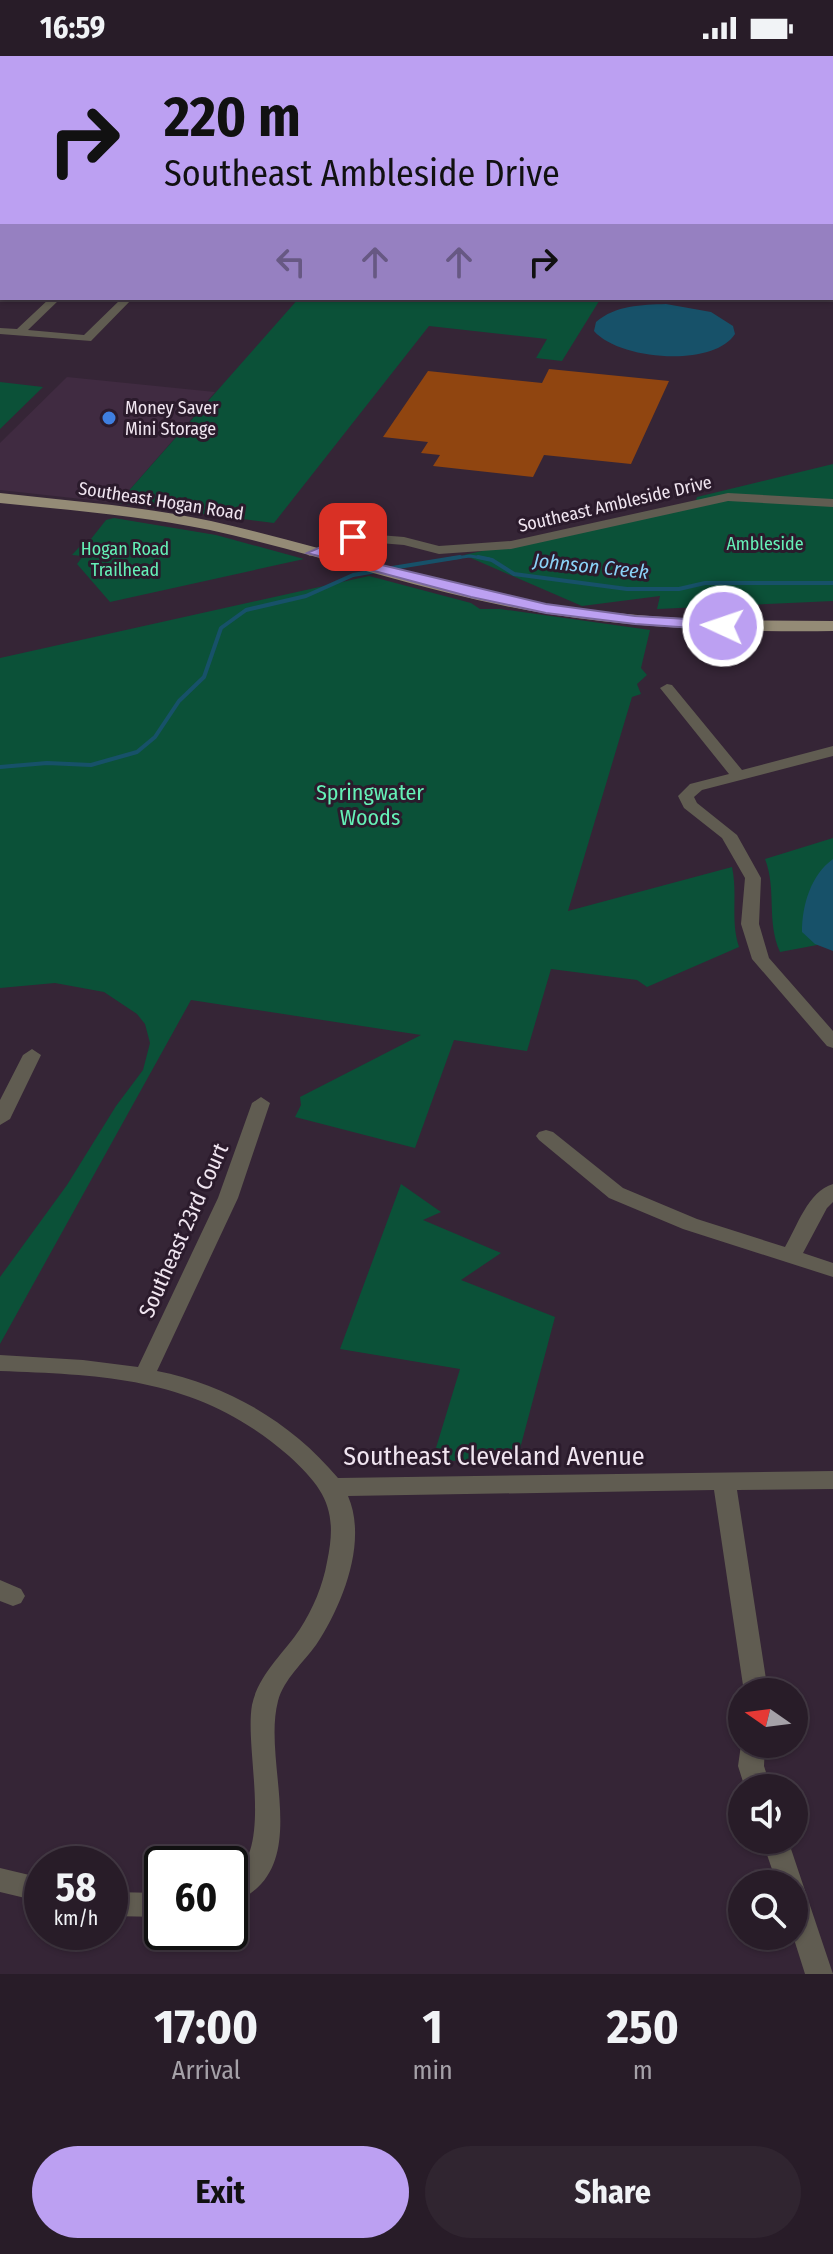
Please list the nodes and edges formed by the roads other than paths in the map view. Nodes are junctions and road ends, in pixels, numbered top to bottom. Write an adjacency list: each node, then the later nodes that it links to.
1 (54, 300): 4 (street)
2 (124, 300): 4 (street)
3 (0, 331): 4 (street)
4 (19, 333)
5 (0, 498): 7 (main road, Southeast Hogan Road)
6 (833, 503): 7 (street, Southeast Ambleside Drive)
7 (314, 553): 8 (main road, Southeast Hogan Road)
8 (833, 626)
9 (667, 688): 11 (street)
10 (833, 751): 11 (street)
11 (739, 776): 12 (street)
12 (825, 1020): 13 (street)
13 (833, 1042)
14 (32, 1055): 16 (street)
15 (261, 1103): 22 (street, Southeast 23rd Court)
16 (0, 1119)
17 (546, 1136): 19 (street)
18 (833, 1191): 19 (street)
19 (791, 1256): 20 (street)
20 (833, 1270)
21 (0, 1363): 22 (street, Southeast Cleveland Avenue)
22 (145, 1374): 25 (street, Southeast Cleveland Avenue)
23 (833, 1480): 24 (street, Southeast Cleveland Avenue)
24 (724, 1482): 25 (street, Southeast Cleveland Avenue); 26 (street)
25 (333, 1487): 28 (street)
26 (754, 1678)
27 (0, 1880): 29 (street)
28 (248, 1883)
29 (24, 1886)
30 (808, 1940): 31 (street)
31 (819, 1974)

